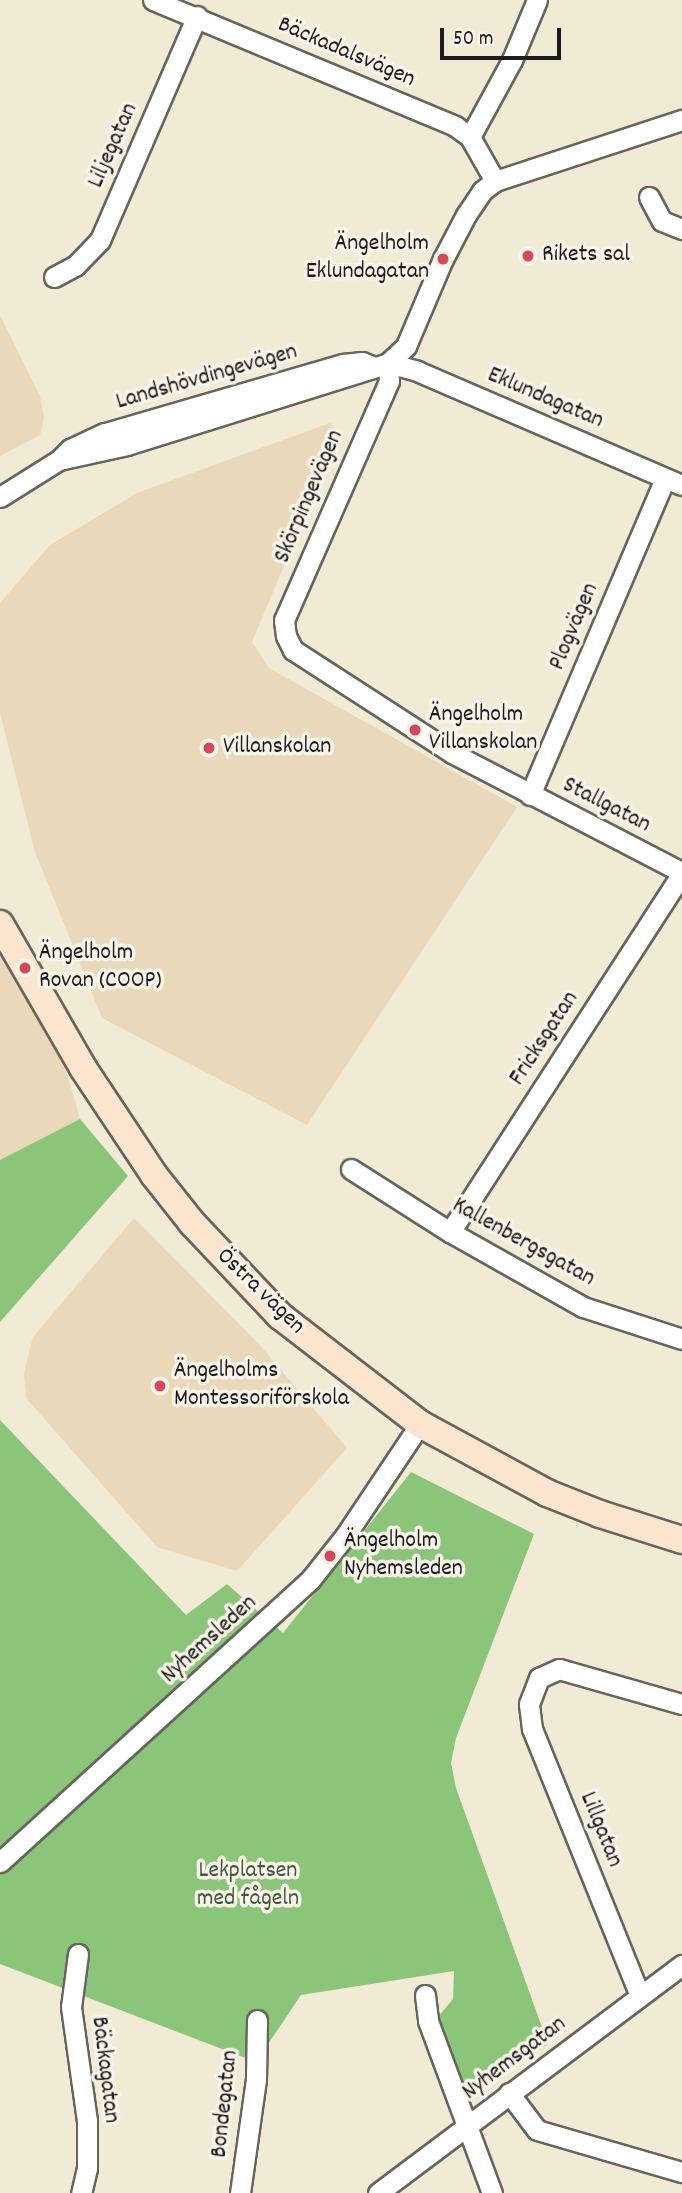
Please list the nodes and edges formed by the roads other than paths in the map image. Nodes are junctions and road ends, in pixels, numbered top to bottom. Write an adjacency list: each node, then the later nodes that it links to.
1 (153, 0): 3 (street, Bäckadalsvägen)
2 (537, 0): 5 (street)
3 (197, 16): 5 (street, Bäckadalsvägen); 9 (street, Liljegatan)
4 (682, 120): 6 (street)
5 (470, 137): 6 (street)
6 (495, 181): 10 (street)
7 (649, 197): 8 (street)
8 (682, 229)
9 (54, 277)
10 (382, 365): 11 (street, Landshövdingevägen); 11 (street, Landshövdingevägen); 12 (street, Eklundagatan); 14 (street, Skörpingevägen)
11 (59, 460): 13 (street, Landshövdingevägen)
12 (674, 482): 15 (street, Plogvägen)
13 (0, 497)
14 (293, 650): 15 (street, Stallgatan)
15 (530, 794): 16 (street, Stallgatan)
16 (682, 872): 19 (street, Fricksgatan)
17 (0, 924): 21 (main road, Östra vägen)
18 (351, 1169): 19 (street, Kallenbergsgatan)
19 (450, 1232): 20 (street, Kallenbergsgatan)
20 (682, 1339)
21 (419, 1424): 22 (main road, Östra vägen); 24 (street, Nyhemsleden)
22 (682, 1540)
23 (682, 1704): 28 (street, Lillgatan)
24 (0, 1862)
25 (78, 1954): 33 (street, Bäckagatan)
26 (682, 1965): 28 (street, Nyhemsgatan)
27 (425, 1995): 31 (street)
28 (640, 1996): 30 (street, Nyhemsgatan)
29 (257, 2020): 34 (street, Bondegatan)
30 (509, 2093): 31 (street, Nyhemsgatan); 32 (street)
31 (466, 2126): 35 (street, Nyhemsgatan); 36 (street)
32 (682, 2172)
33 (81, 2193)
34 (240, 2193)
35 (377, 2193)
36 (492, 2193)

